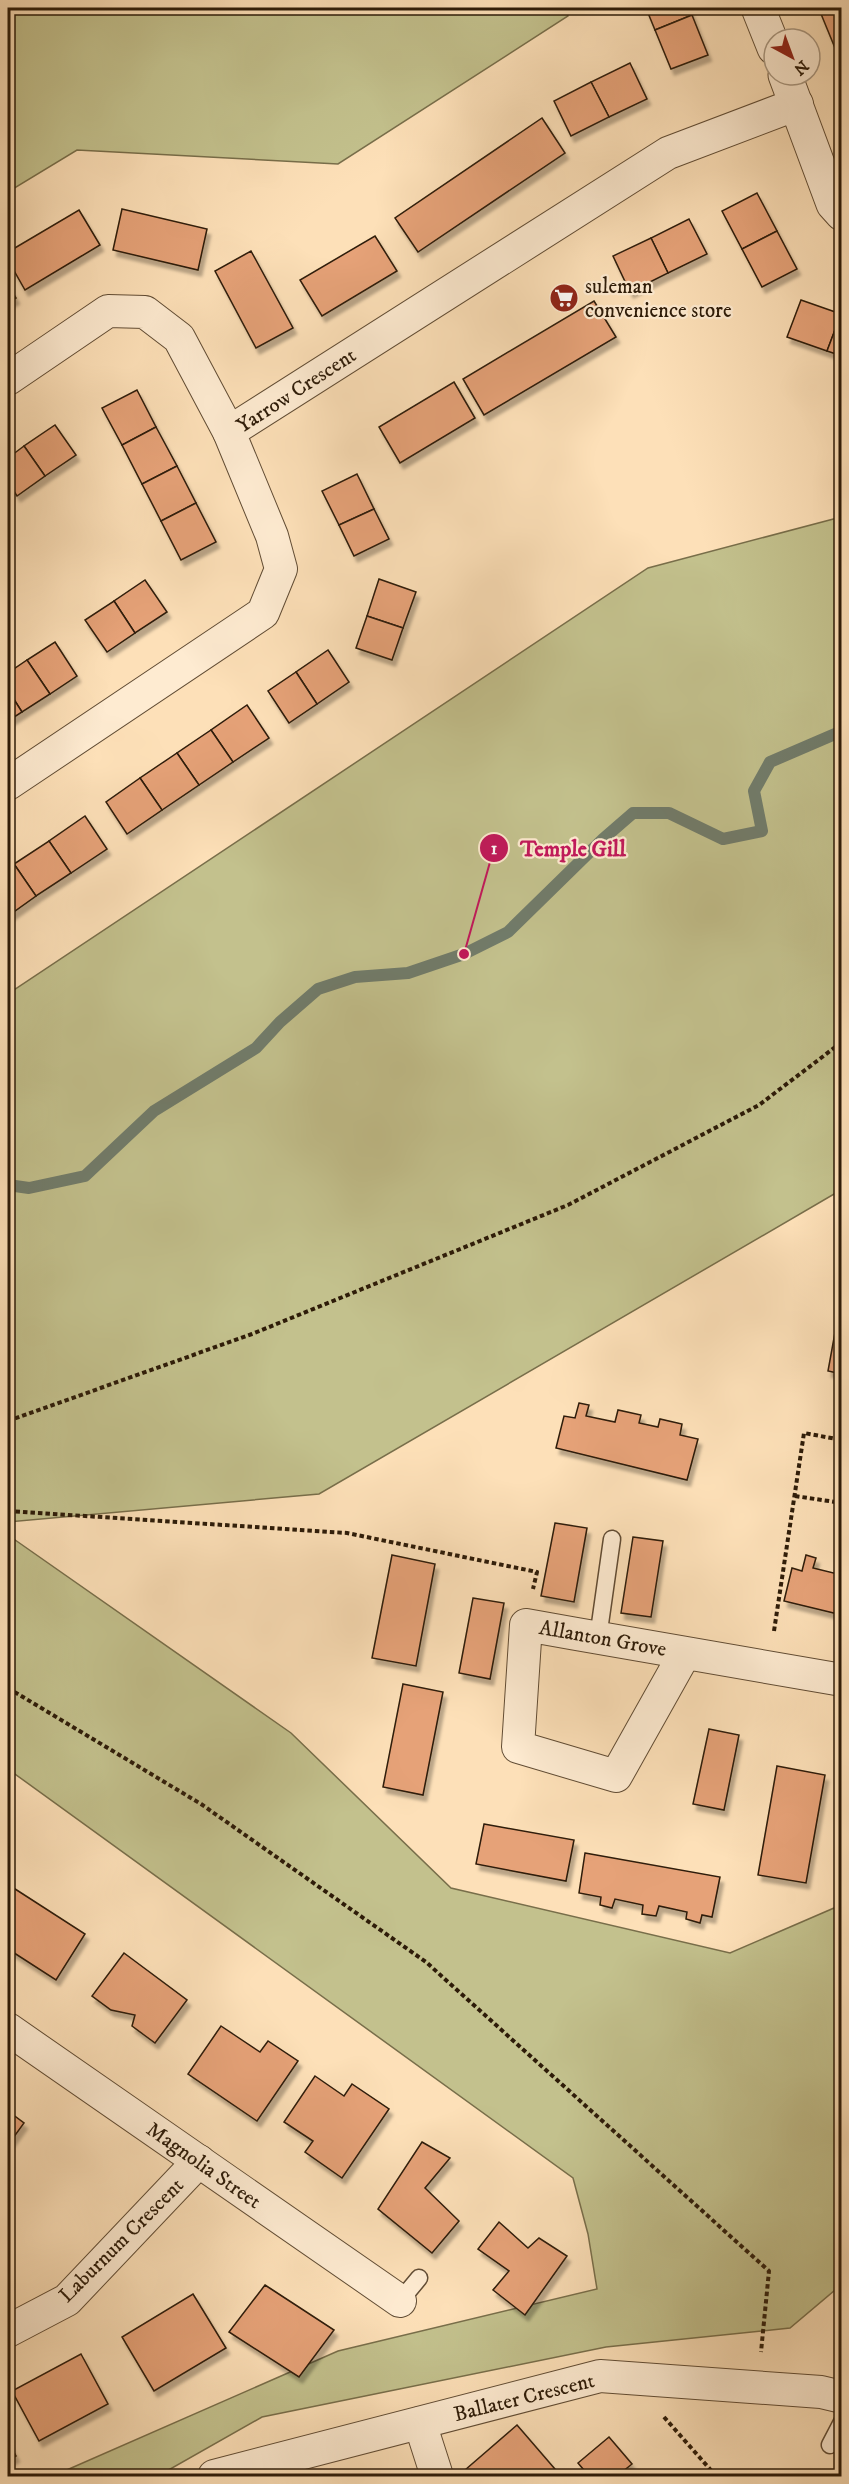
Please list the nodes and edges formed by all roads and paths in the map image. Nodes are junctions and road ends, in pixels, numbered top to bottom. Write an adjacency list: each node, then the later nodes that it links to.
1 (758, 8): 2 (street)
2 (766, 27)
3 (791, 90): 4 (street); 6 (street, Yarrow Crescent)
4 (842, 214)
5 (8, 379): 6 (street)
6 (230, 432): 7 (street, Yarrow Crescent)
7 (8, 784)
8 (842, 1042): 9 (path)
9 (8, 1421)
10 (842, 1440): 11 (path)
11 (795, 1496): 12 (path); 18 (path)
12 (842, 1503)
13 (8, 1511): 15 (path)
14 (612, 1539): 16 (lane)
15 (526, 1625): 16 (street, Allanton Grove); 17 (street, Allanton Grove)
16 (598, 1638): 17 (street, Allanton Grove)
17 (685, 1653): 18 (street, Allanton Grove)
18 (769, 1668): 19 (street, Allanton Grove)
19 (842, 1680)
20 (8, 1689): 26 (path)
21 (8, 2029): 22 (street, Magnolia Street)
22 (199, 2161): 23 (street, Magnolia Street); 24 (street, Laburnum Crescent)
23 (410, 2289)
24 (8, 2331)
25 (630, 2379): 26 (street, Ballater Crescent); 29 (street, Ballater Crescent); 33 (path)
26 (758, 2388): 27 (street, Ballater Crescent)
27 (842, 2397)
28 (842, 2422): 30 (lane)
29 (420, 2423): 31 (street, Ballater Crescent); 32 (street)
30 (830, 2445)
31 (214, 2476)
32 (437, 2476)
33 (716, 2476)

